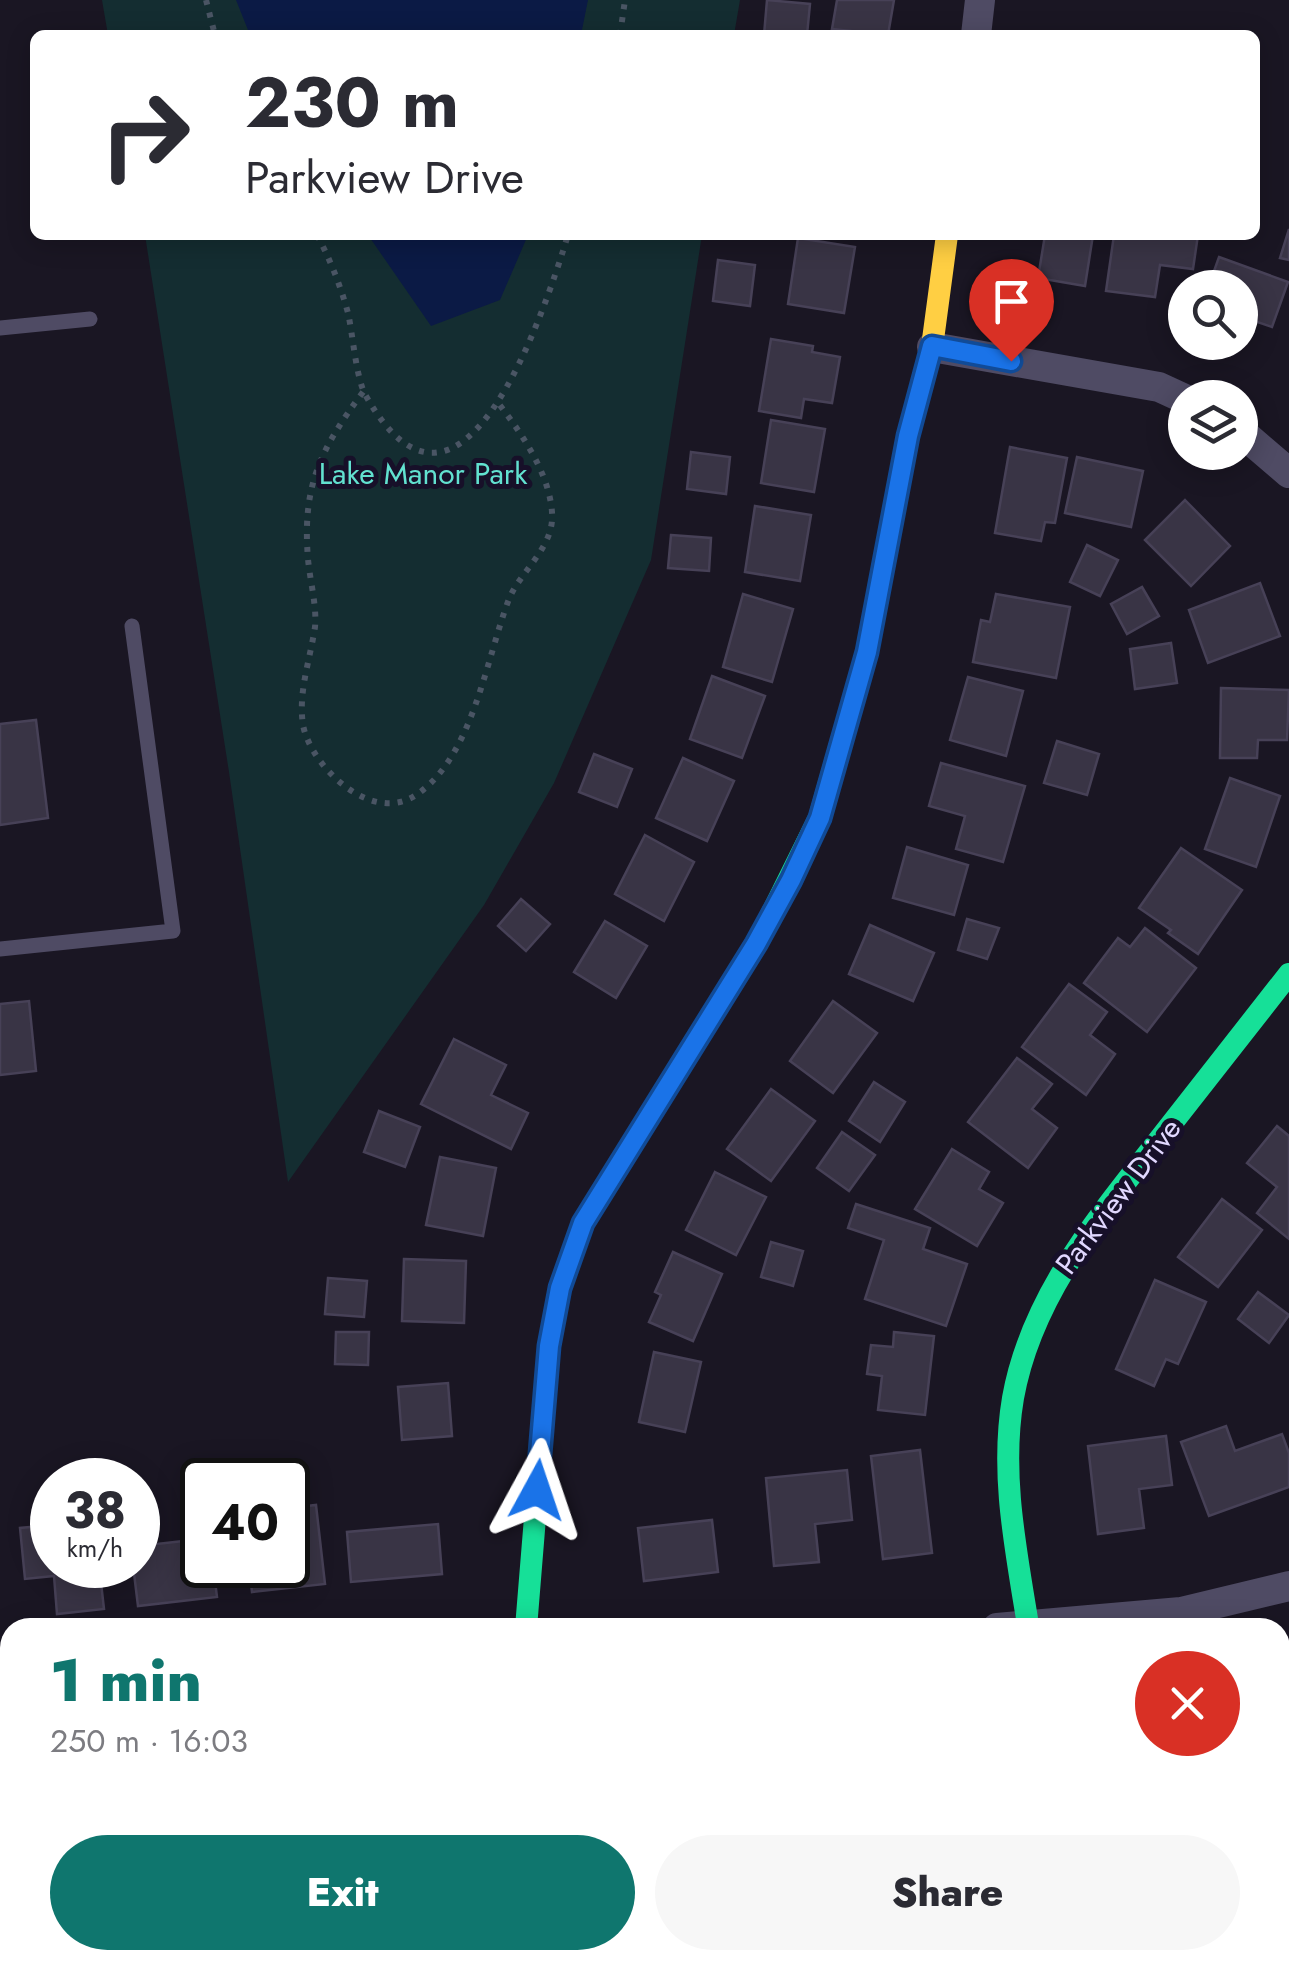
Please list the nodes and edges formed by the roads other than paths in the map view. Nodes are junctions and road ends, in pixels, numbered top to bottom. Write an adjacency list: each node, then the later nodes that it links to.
1 (980, 0): 2 (street)
2 (977, 30)
3 (947, 240): 6 (street)
4 (90, 318): 5 (lane)
5 (0, 328)
6 (932, 346): 7 (street); 14 (street)
7 (1168, 391)
8 (1258, 446): 9 (street)
9 (1289, 473)
10 (132, 626): 11 (lane)
11 (0, 949)
12 (1289, 974): 15 (street, Parkview Drive)
13 (1289, 1586): 16 (street)
14 (527, 1618)
15 (1012, 1618)
16 (1109, 1618)

